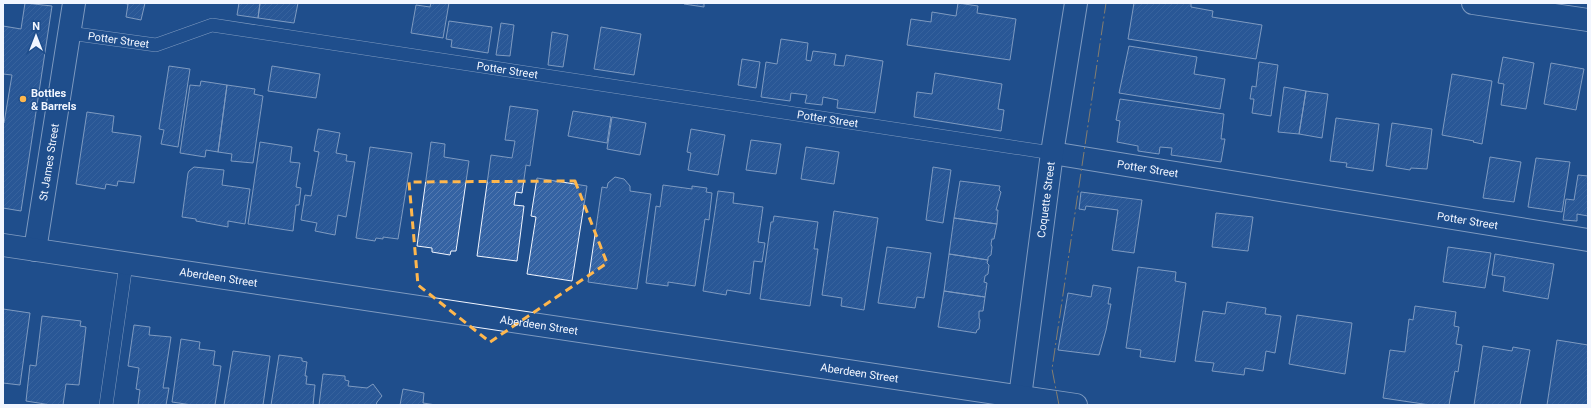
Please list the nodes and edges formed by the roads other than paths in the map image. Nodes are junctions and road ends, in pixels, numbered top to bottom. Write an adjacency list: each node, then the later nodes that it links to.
1 (74, 3): 5 (street, St James Street)
2 (1076, 3): 6 (street, Coquette Street)
3 (1473, 3): 4 (street)
4 (1588, 20)
5 (69, 33): 6 (lane, Potter Street); 9 (street, St James Street)
6 (1052, 153): 7 (street, Potter Street); 11 (street, Coquette Street)
7 (1588, 240)
8 (3, 246): 9 (street, Aberdeen Street)
9 (36, 250): 10 (street, Aberdeen Street)
10 (126, 264): 11 (street, Aberdeen Street); 12 (lane)
11 (1020, 397): 13 (street, Aberdeen Street)
12 (106, 405)
13 (1076, 405)

